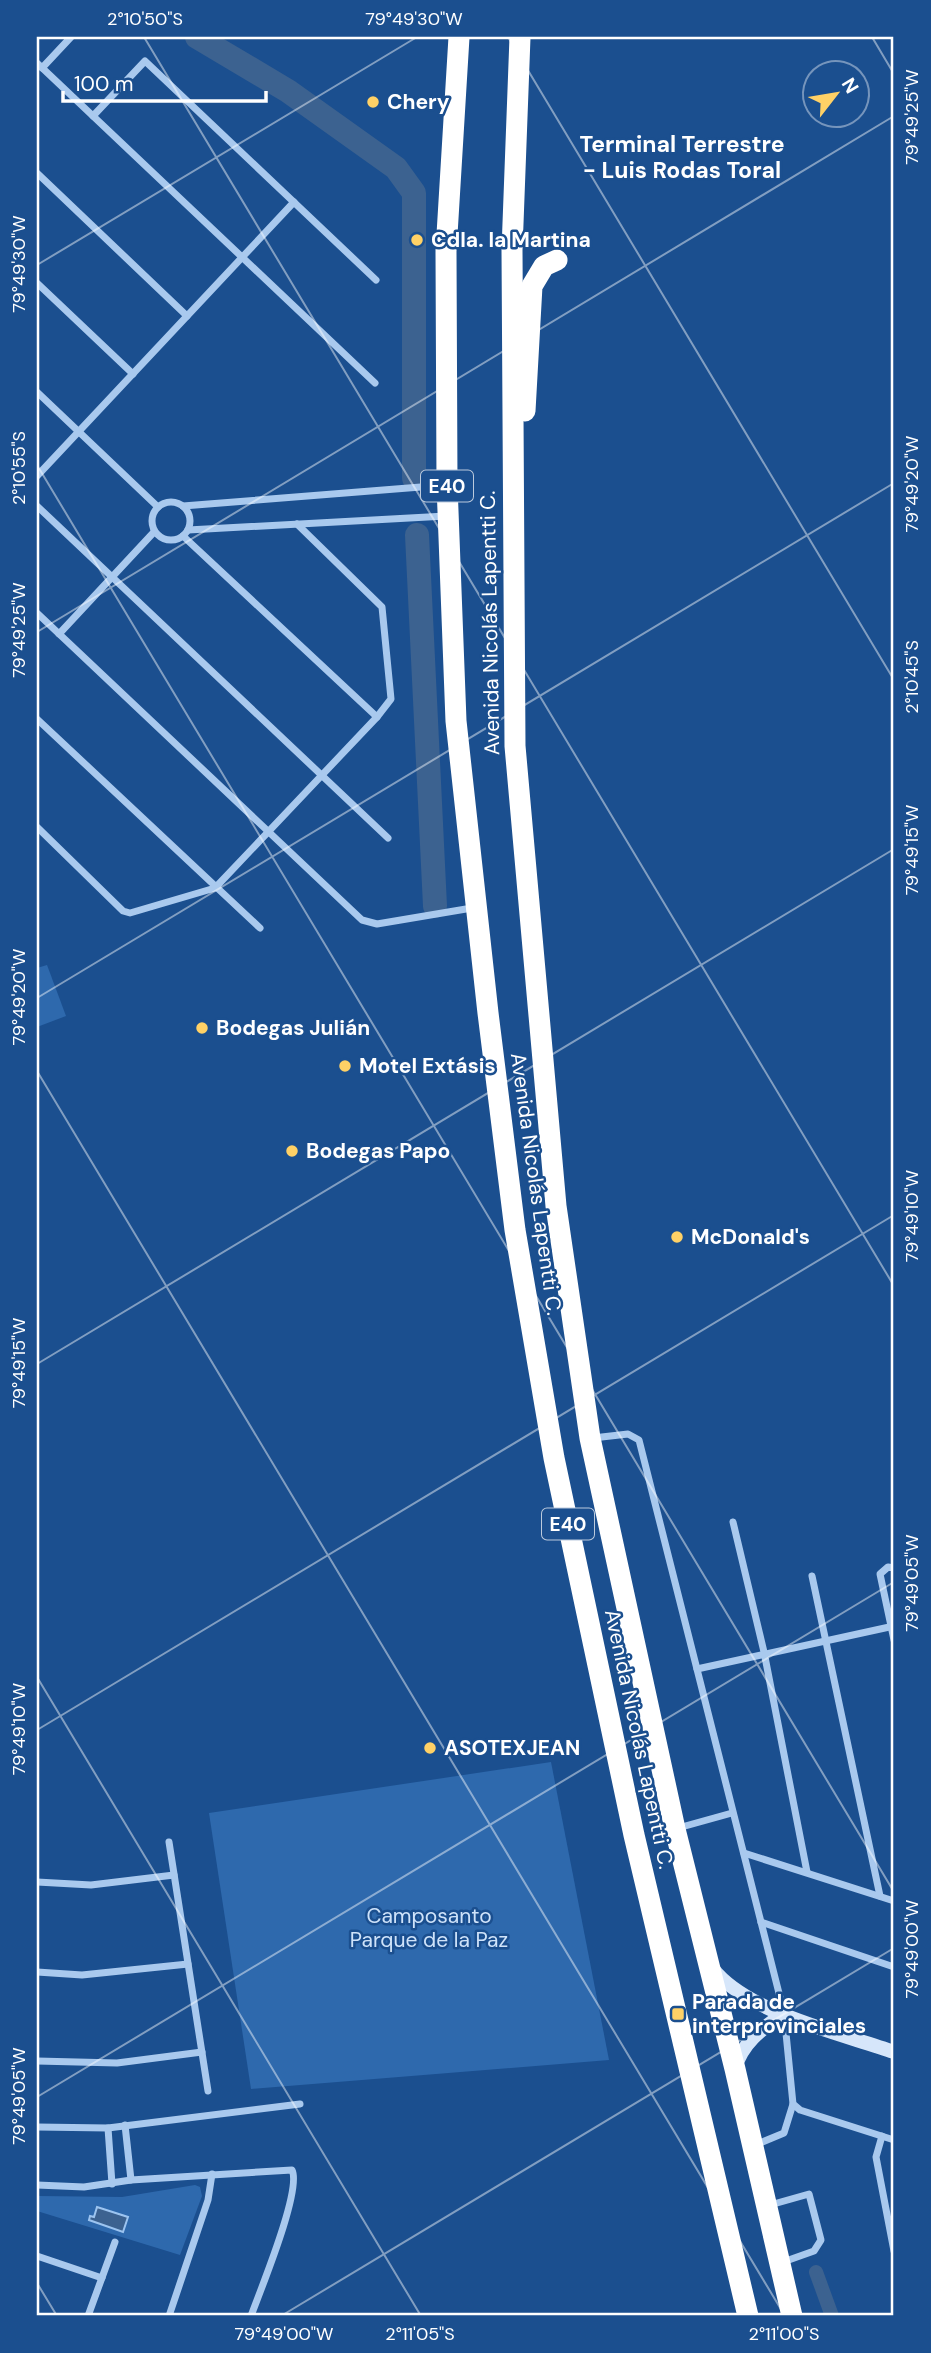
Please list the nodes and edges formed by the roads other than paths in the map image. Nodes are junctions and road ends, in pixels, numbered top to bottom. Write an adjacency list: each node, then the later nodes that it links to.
1 (71, 37): 4 (street)
2 (459, 37): 18 (highway, Avenida Nicolás Lapentti C. / E40)
3 (520, 37): 28 (highway, Avenida Nicolás Lapentti C. / E40)
4 (39, 65): 5 (street)
5 (93, 116): 7 (street); 8 (street)
6 (37, 173): 12 (street)
7 (294, 202): 8 (street); 10 (street)
8 (242, 257): 12 (street); 14 (street)
9 (557, 260): 28 (highway)
10 (376, 279)
11 (37, 283): 13 (street)
12 (187, 316): 13 (street)
13 (133, 374): 16 (street)
14 (375, 383)
15 (37, 392): 16 (street)
16 (78, 432): 17 (street); 21 (street)
17 (37, 476)
18 (447, 485): 20 (street); 22 (highway, Avenida Nicolás Lapentti C. / E40)
19 (37, 506): 26 (street)
20 (183, 506): 21 (street); 25 (street)
21 (158, 507): 24 (street)
22 (450, 516): 23 (street); 37 (highway, Avenida Nicolás Lapentti C. / E40)
23 (297, 524): 25 (street); 30 (street)
24 (154, 532): 25 (street); 26 (street)
25 (186, 533): 30 (street)
26 (112, 577): 29 (street); 32 (street)
27 (37, 613): 29 (street)
28 (513, 626): 39 (highway, Avenida Nicolás Lapentti C. / E40)
29 (59, 634): 34 (street)
30 (377, 717): 32 (street)
31 (37, 719): 36 (street)
32 (322, 775): 34 (street); 35 (street)
33 (37, 827): 36 (street)
34 (268, 833): 36 (street); 37 (street)
35 (388, 838)
36 (215, 888): 38 (street)
37 (475, 908): 90 (highway, Avenida Nicolás Lapentti C. / E40)
38 (260, 928)
39 (590, 1438): 47 (street); 49 (highway, Avenida Nicolás Lapentti C. / E40)
40 (733, 1522): 46 (street)
41 (894, 1568): 43 (street)
42 (812, 1576): 44 (street)
43 (893, 1626): 44 (street); 45 (street)
44 (824, 1640): 46 (street); 55 (street)
45 (894, 1640)
46 (764, 1652): 47 (street); 52 (street)
47 (698, 1669): 48 (street)
48 (732, 1813): 49 (street); 51 (street)
49 (675, 1829): 59 (highway, Avenida Nicolás Lapentti C. / E40)
50 (169, 1842): 53 (street)
51 (744, 1853): 52 (street); 57 (street)
52 (807, 1872): 55 (street)
53 (174, 1875): 54 (street); 58 (street)
54 (37, 1882)
55 (880, 1896): 56 (street)
56 (894, 1901)
57 (761, 1922): 60 (street); 62 (street)
58 (188, 1964): 61 (street); 63 (street)
59 (709, 1965): 62 (street); 66 (highway, Avenida Nicolás Lapentti C. / E40)
60 (894, 1967)
61 (37, 1972)
62 (784, 2013): 64 (street); 66 (street); 69 (street)
63 (202, 2052): 65 (street); 67 (street)
64 (894, 2053)
65 (37, 2061)
66 (735, 2069): 75 (highway, Avenida Nicolás Lapentti C. / E40)
67 (208, 2091)
68 (300, 2104): 70 (street)
69 (793, 2104): 73 (street); 75 (street)
70 (125, 2125): 72 (street); 77 (street)
71 (37, 2127): 72 (street)
72 (108, 2128): 78 (street)
73 (882, 2136): 74 (street); 81 (street)
74 (894, 2140)
75 (752, 2147): 80 (highway, Avenida Nicolás Lapentti C. / E40)
76 (212, 2174): 77 (street); 88 (street); 89 (street)
77 (131, 2180): 78 (street)
78 (112, 2184): 79 (street)
79 (37, 2185)
80 (766, 2206): 85 (highway, Avenida Nicolás Lapentti C. / E40); 85 (street)
81 (893, 2237): 83 (street)
82 (115, 2242): 86 (street)
83 (894, 2251)
84 (37, 2256): 86 (street)
85 (779, 2263): 91 (highway, Avenida Nicolás Lapentti C. / E40)
86 (102, 2278): 87 (street)
87 (88, 2316)
88 (169, 2316)
89 (251, 2316)
90 (748, 2316)
91 (792, 2316)

